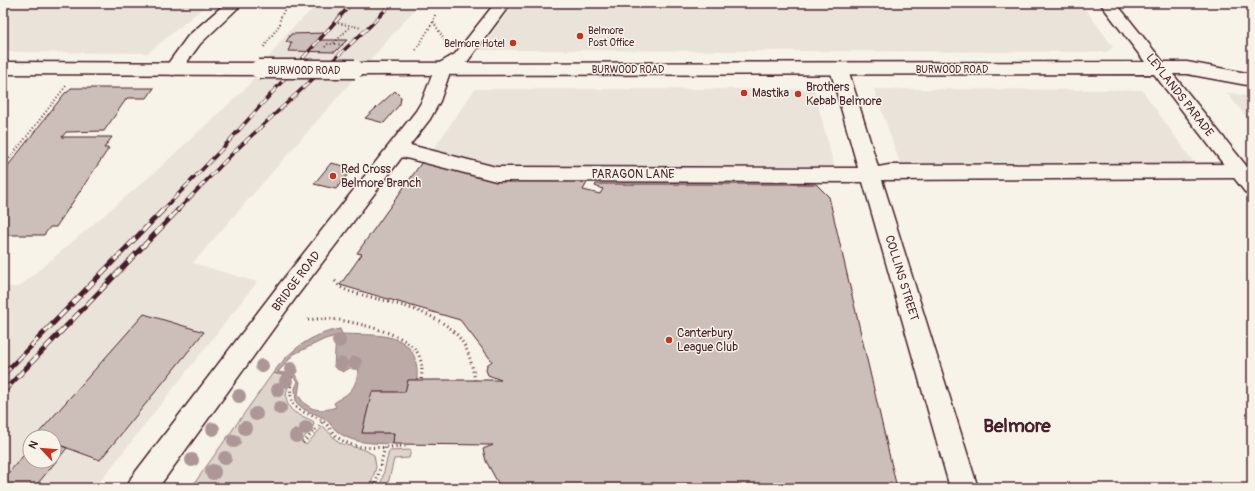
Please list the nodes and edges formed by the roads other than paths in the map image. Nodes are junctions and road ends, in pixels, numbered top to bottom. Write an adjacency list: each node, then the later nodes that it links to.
1 (235, 3): 6 (main road)
2 (503, 3): 4 (main road)
3 (1108, 3): 7 (main road, LEYLANDS PARADE)
4 (446, 60): 6 (main road, BURWOOD ROAD, bridge); 8 (main road, BURWOOD ROAD); 10 (main road, BRIDGE ROAD)
5 (3, 68): 6 (main road, BURWOOD ROAD)
6 (173, 68)
7 (1158, 68): 8 (main road, BURWOOD ROAD); 9 (main road, BURWOOD ROAD); 11 (main road, LEYLANDS PARADE)
8 (839, 69): 12 (main road, COLLINS STREET)
9 (1252, 80)
10 (398, 149): 12 (main road, PARAGON LANE); 14 (main road, BRIDGE ROAD)
11 (1240, 171): 12 (main road, PARAGON LANE); 13 (main road, LEYLANDS PARADE)
12 (871, 175): 15 (main road, COLLINS STREET)
13 (1252, 187)
14 (141, 488)
15 (964, 488)

